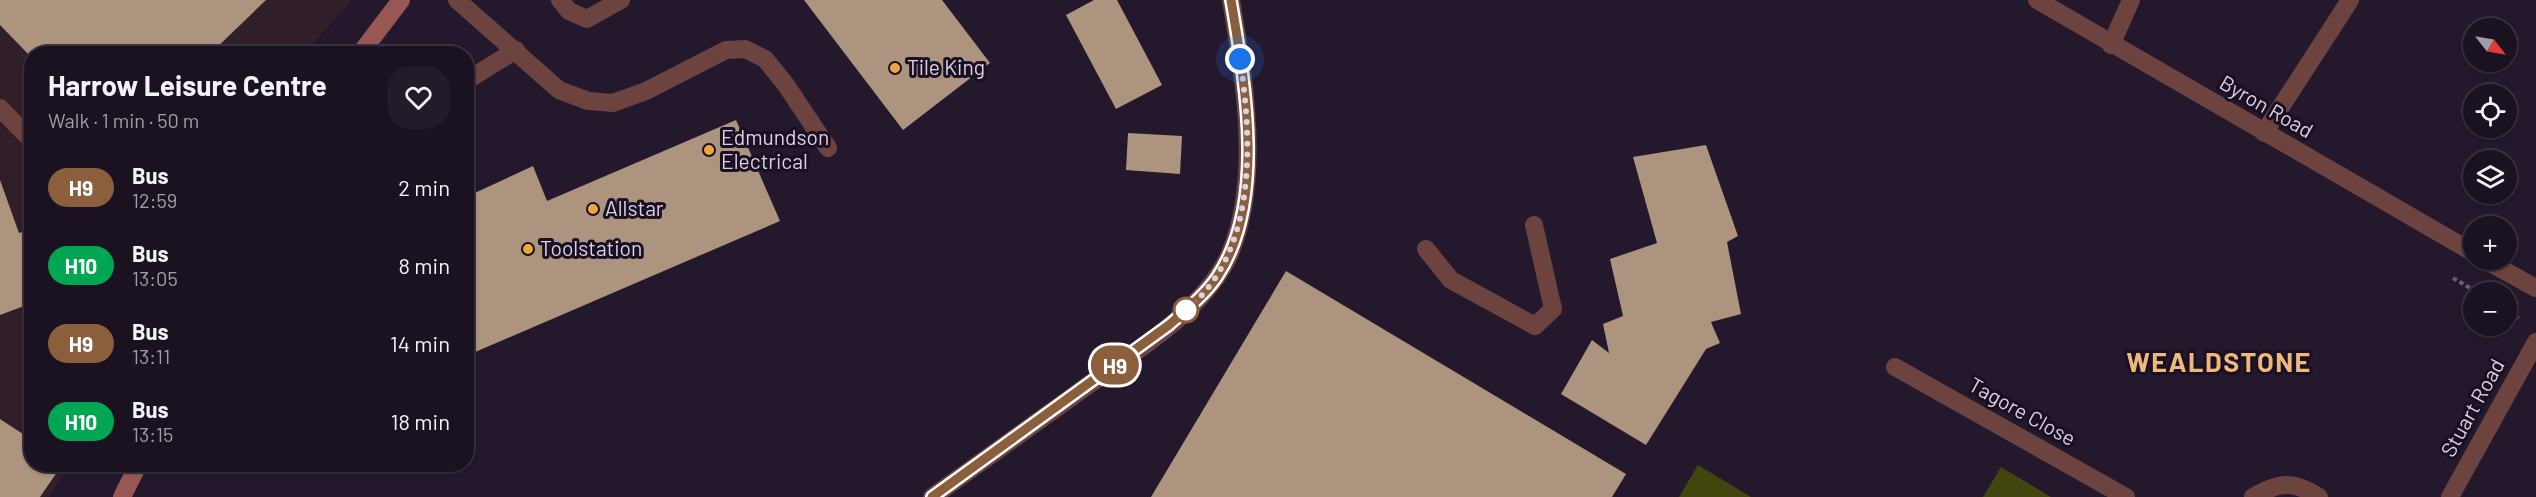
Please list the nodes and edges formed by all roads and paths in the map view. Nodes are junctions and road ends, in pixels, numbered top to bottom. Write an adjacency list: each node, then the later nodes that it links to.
1 (401, 0): 10 (street)
2 (457, 0): 11 (street)
3 (560, 0): 4 (street)
4 (621, 0)
5 (1231, 0): 28 (street)
6 (2037, 0): 9 (street, Byron Road)
7 (2131, 0): 9 (street)
8 (2350, 0): 15 (street)
9 (2111, 45): 15 (street, Byron Road)
10 (366, 46)
11 (516, 50): 12 (street); 16 (street)
12 (474, 76)
13 (0, 108): 14 (street)
14 (24, 133)
15 (2264, 133): 18 (street, Byron Road)
16 (828, 148)
17 (1534, 225): 19 (street)
18 (2463, 247)
19 (1426, 249)
20 (2504, 270): 23 (street)
21 (2453, 278): 22 (path)
22 (2463, 284)
23 (2536, 288)
24 (2536, 342): 32 (street, Stuart Road)
25 (1895, 367): 29 (street, Tagore Close)
26 (134, 472): 27 (street)
27 (122, 497)
28 (932, 497)
29 (2126, 497)
30 (2253, 497): 31 (street)
31 (2319, 497)
32 (2450, 497)

